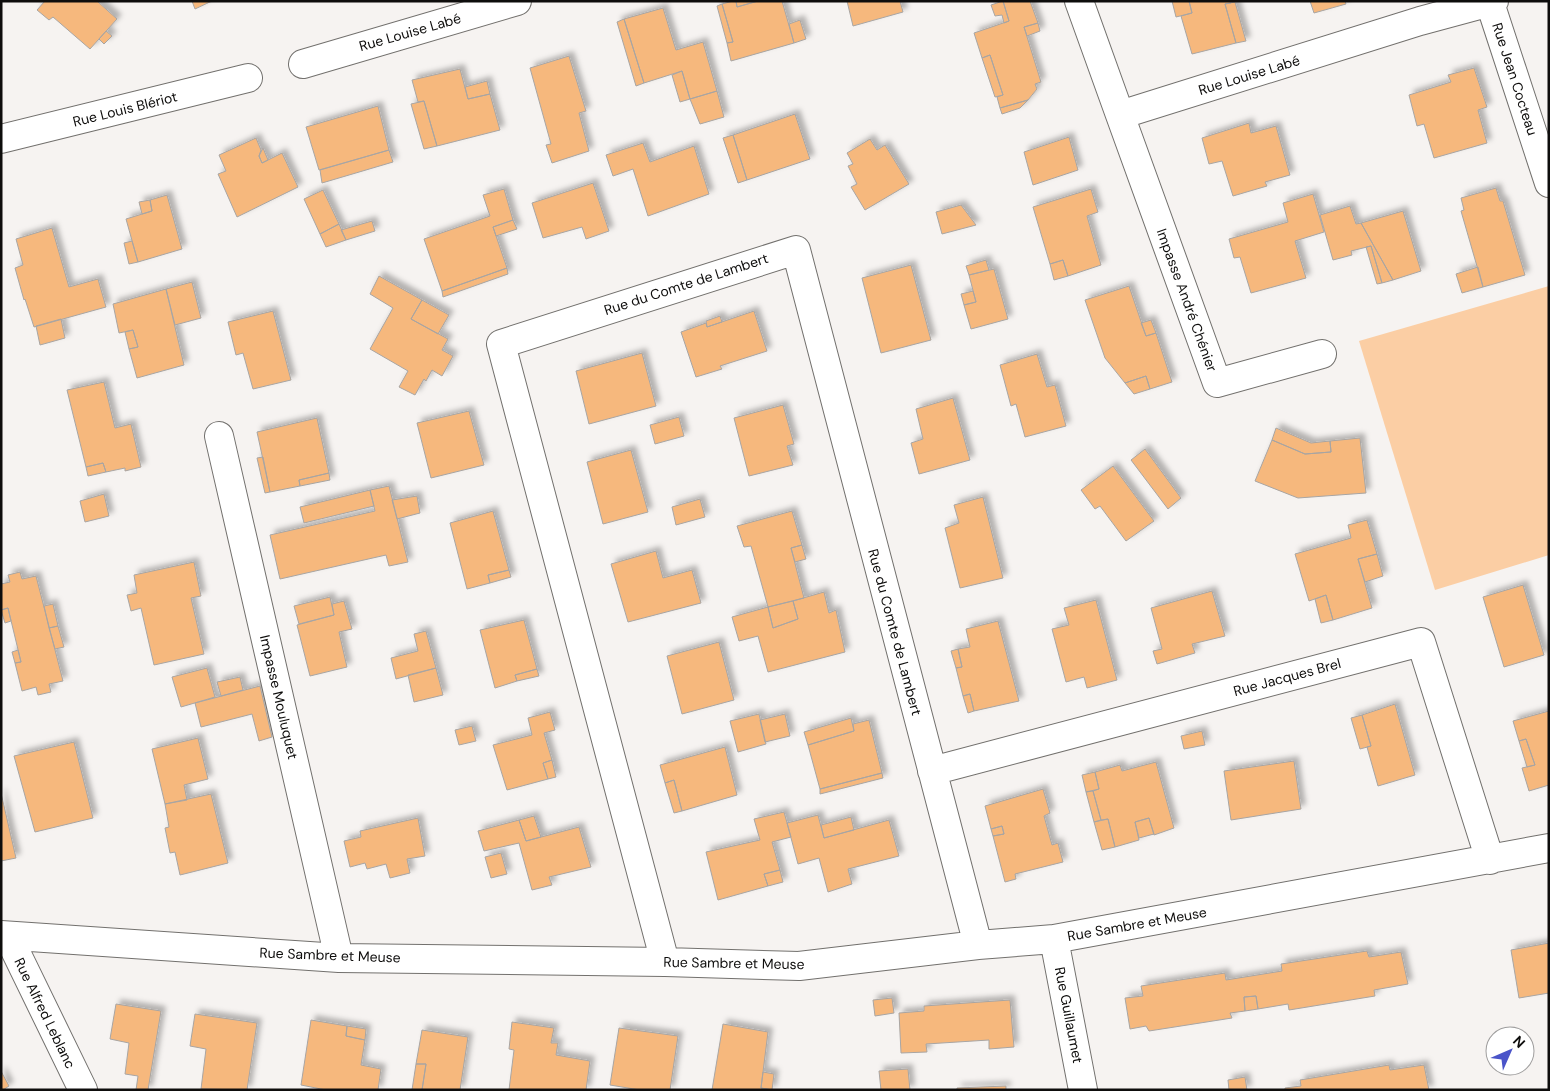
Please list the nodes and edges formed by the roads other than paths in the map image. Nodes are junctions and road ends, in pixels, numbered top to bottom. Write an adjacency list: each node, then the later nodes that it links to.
1 (517, 1): 5 (street, Rue Louise Labé)
2 (1079, 1): 7 (street)
3 (1492, 2): 4 (street, Rue Louise Labé); 9 (street, Rue Jean Cocteau)
4 (1417, 11): 7 (street, Rue Louise Labé)
5 (302, 64)
6 (248, 78): 8 (street, Rue Louis Blériot)
7 (1120, 115): 10 (street, Impasse André Chénier)
8 (1, 139)
9 (1549, 183)
10 (1322, 354)
11 (219, 436): 18 (street, Impasse Mouluquet)
12 (932, 771): 14 (street, Rue Jacques Brel); 17 (street, Rue du Comte de Lambert); 19 (street, Rue du Comte de Lambert)
13 (1549, 848): 14 (street, Rue Sambre et Meuse)
14 (1490, 860): 16 (street, Rue Sambre et Meuse)
15 (4, 936): 18 (street, Rue Sambre et Meuse); 20 (street, Rue Alfred Leblanc)
16 (1054, 939): 17 (street, Rue Sambre et Meuse); 21 (street, Rue Guillaumet)
17 (978, 945): 19 (street, Rue Sambre et Meuse)
18 (339, 958): 19 (street, Rue Sambre et Meuse)
19 (665, 962)
20 (83, 1090)
21 (1083, 1090)

